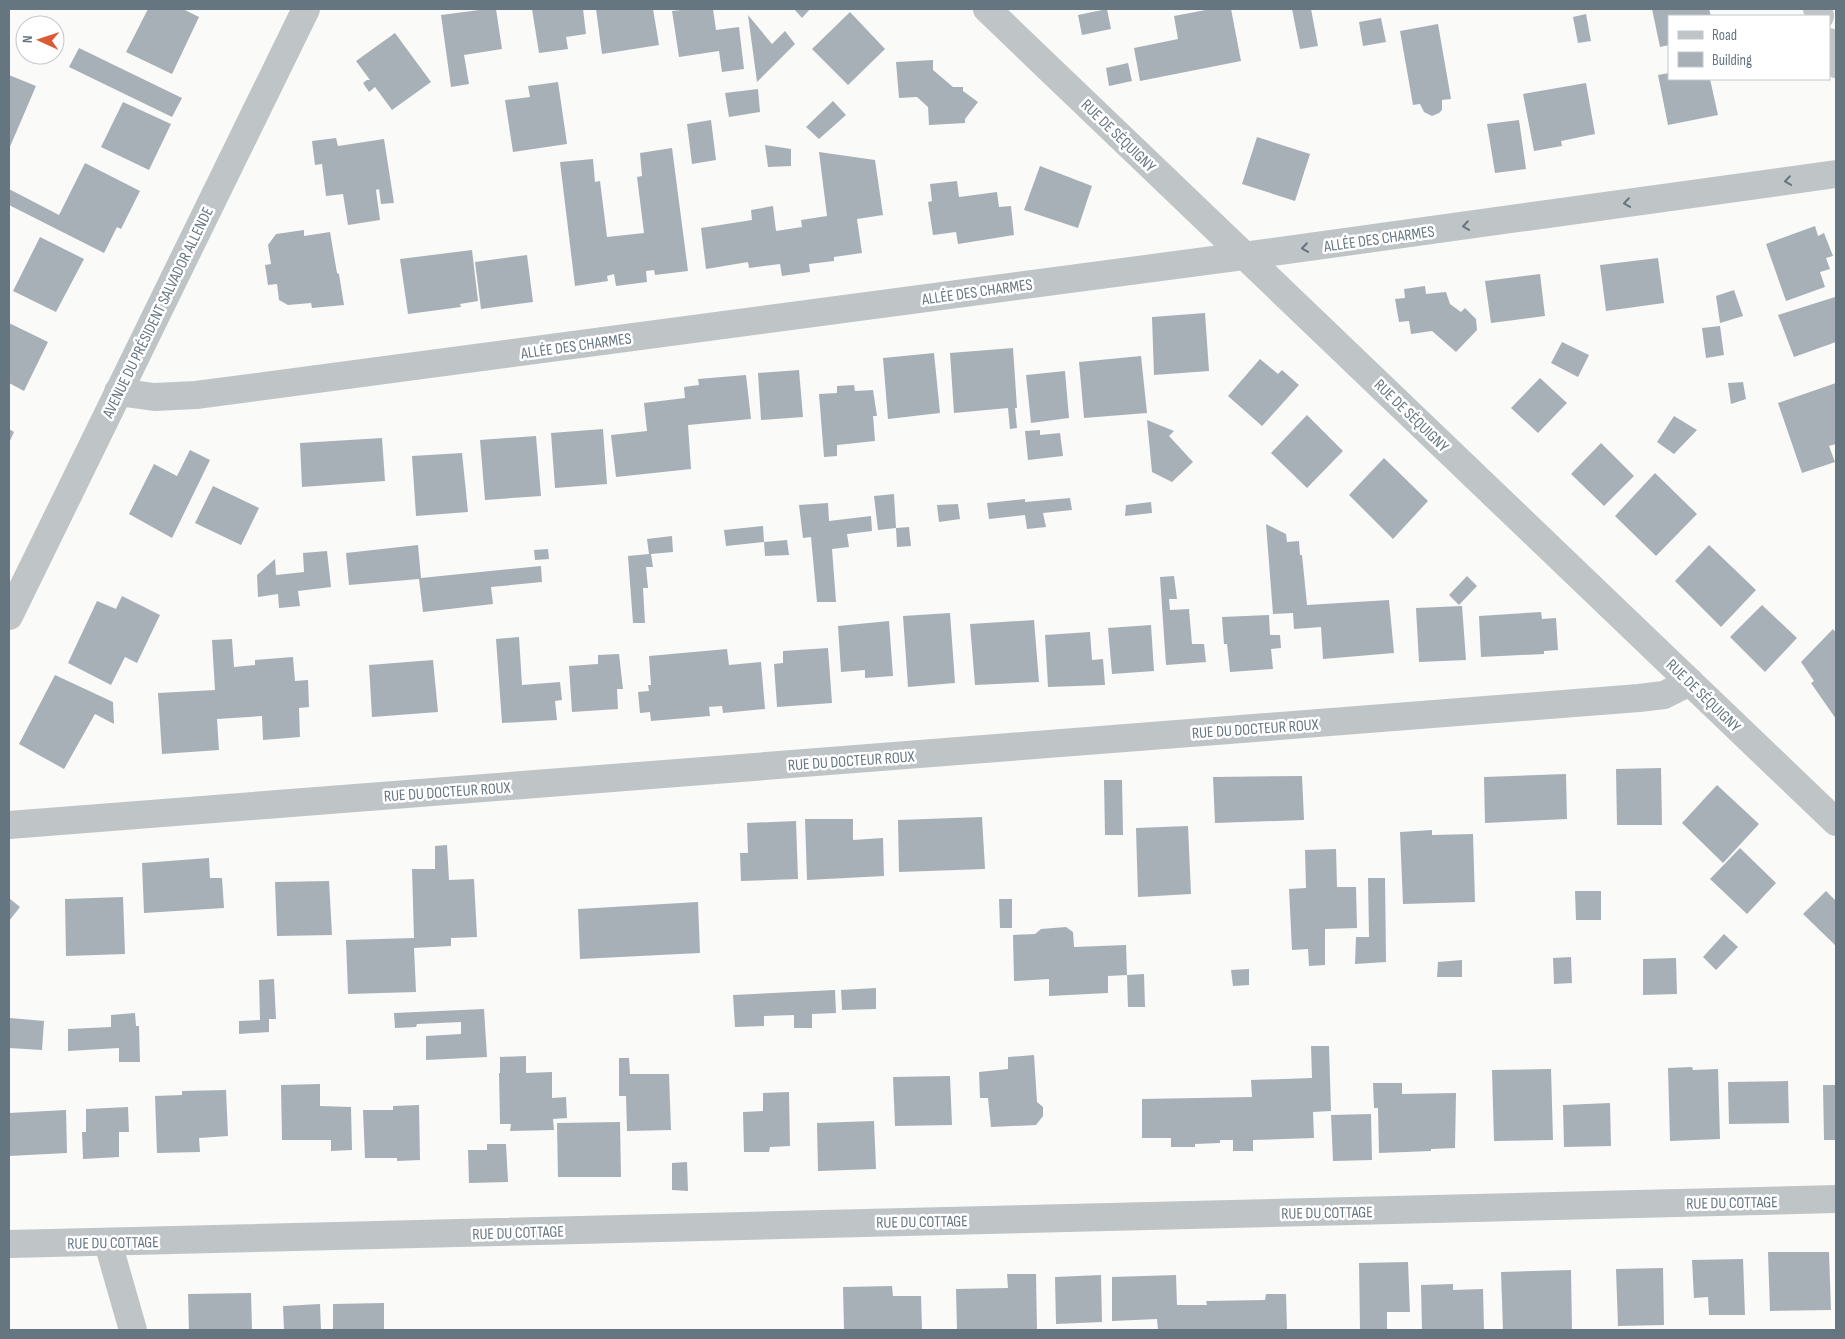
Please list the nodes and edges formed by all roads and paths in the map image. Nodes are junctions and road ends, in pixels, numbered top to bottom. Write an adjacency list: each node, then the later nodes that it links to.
1 (306, 9): 7 (street, AVENUE DU PRÉSIDENT SALVADOR ALLENDE)
2 (987, 9): 6 (street, RUE DE SÉQUIGNY)
3 (1830, 45): 4 (street)
4 (1836, 64)
5 (1836, 174): 6 (street, ALLÉE DES CHARMES, one-way to 6)
6 (1246, 256): 7 (street, ALLÉE DES CHARMES); 9 (street, RUE DE SÉQUIGNY)
7 (118, 392): 8 (street, AVENUE DU PRÉSIDENT SALVADOR ALLENDE)
8 (9, 616)
9 (1690, 682): 10 (street, RUE DE SÉQUIGNY); 11 (street, RUE DU DOCTEUR ROUX)
10 (1836, 822)
11 (9, 826)
12 (1836, 1199): 13 (street, RUE DU COTTAGE)
13 (108, 1243): 14 (street, RUE DU COTTAGE); 15 (street)
14 (9, 1244)
15 (133, 1330)

